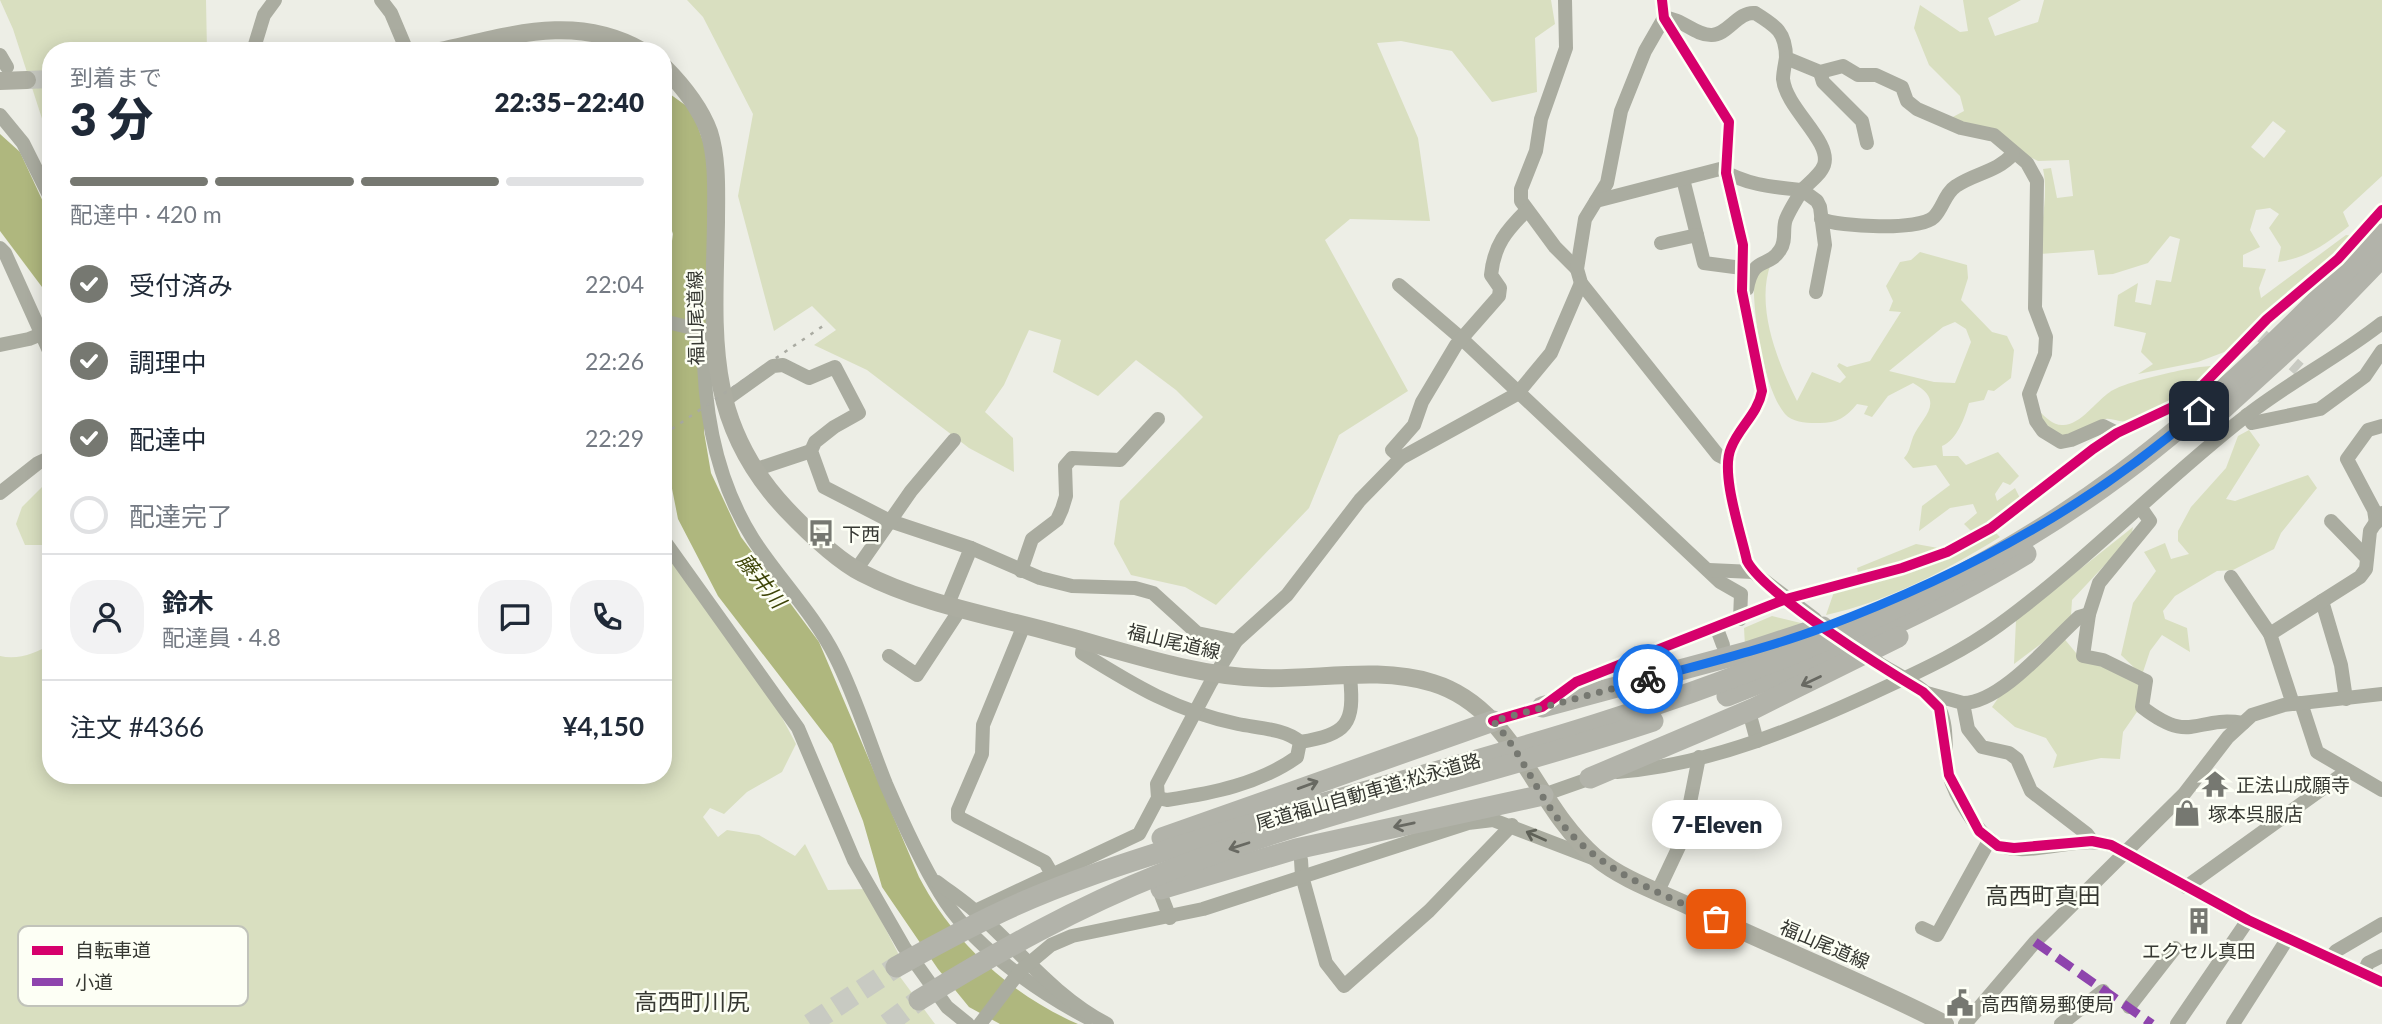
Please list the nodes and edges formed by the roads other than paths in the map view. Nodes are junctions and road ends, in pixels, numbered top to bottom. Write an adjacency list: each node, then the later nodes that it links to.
1 (275, 0): 6 (street)
2 (381, 0): 7 (street)
3 (1565, 0): 23 (street)
4 (1662, 0): 5 (street)
5 (1664, 18): 10 (street); 18 (street); 22 (street)
6 (256, 42)
7 (403, 42)
8 (485, 42): 9 (main road)
9 (627, 42)
10 (1786, 58): 12 (street); 21 (street)
11 (2, 68): 14 (main road)
12 (1820, 72): 16 (street); 17 (street)
13 (672, 75): 39 (main road, 福山尾道線)
14 (27, 80)
15 (0, 115): 20 (street)
16 (1867, 144)
17 (2013, 154): 25 (street); 49 (street)
18 (1726, 173): 19 (street); 21 (street); 31 (street)
19 (1683, 179): 22 (street); 27 (street)
20 (42, 181)
21 (1802, 190): 25 (street); 35 (street)
22 (1596, 201): 32 (street)
23 (1527, 210): 32 (street); 41 (street)
24 (2382, 210): 49 (street)
25 (1821, 219): 34 (street)
26 (2382, 234): 58 (highway, 尾道福山自動車道;松永道路)
27 (1697, 235): 28 (street); 31 (street)
28 (1661, 243)
29 (0, 248): 38 (street)
30 (2382, 257): 62 (highway, 尾道福山自動車道;松永道路)
31 (1742, 268): 35 (street)
32 (1579, 276): 44 (street); 53 (street)
33 (1399, 285): 41 (street)
34 (1816, 292)
35 (1744, 300): 53 (street)
36 (672, 323): 39 (street)
37 (2382, 323): 46 (street)
38 (42, 325)
39 (707, 331): 45 (main road, 福山尾道線); 117 (street)
40 (42, 333): 42 (street)
41 (1462, 339): 44 (street); 52 (street)
42 (0, 345)
43 (2379, 360): 46 (street)
44 (1517, 394): 52 (street); 67 (street)
45 (723, 401): 51 (street); 55 (main road, 福山尾道線)
46 (2246, 415): 57 (street)
47 (1158, 419): 68 (street)
48 (2382, 426): 59 (street)
49 (2117, 433): 71 (street)
50 (954, 440): 60 (street)
51 (811, 451): 55 (street); 60 (street)
52 (1401, 458): 81 (street)
53 (1728, 460): 69 (street)
54 (42, 461): 56 (street)
55 (754, 470): 66 (main road, 福山尾道線)
56 (0, 494)
57 (2141, 508): 74 (street); 87 (street)
58 (2067, 511): 93 (highway); 99 (highway, 尾道福山自動車道;松永道路)
59 (2379, 518): 65 (street)
60 (890, 521): 63 (street); 66 (street)
61 (2331, 521): 65 (street)
62 (2038, 547): 99 (highway, 尾道福山自動車道;松永道路); 104 (highway, one-way to 104)
63 (971, 548): 68 (street); 73 (street)
64 (672, 552): 136 (street)
65 (2367, 558): 72 (street)
66 (856, 570): 73 (main road, 福山尾道線)
67 (1709, 570): 69 (street); 75 (street)
68 (1021, 571): 81 (street)
69 (1753, 572): 71 (street)
70 (2231, 577): 79 (street)
71 (1786, 599): 75 (street); 76 (street)
72 (2322, 601): 79 (street); 90 (street)
73 (954, 606): 77 (main road, 福山尾道線); 83 (street)
74 (2089, 614): 91 (street); 98 (street)
75 (1740, 619): 78 (street)
76 (1815, 620)
77 (1024, 625): 80 (main road, 福山尾道線); 115 (street)
78 (1717, 629): 82 (street); 93 (street)
79 (2270, 634): 92 (street)
80 (1084, 641): 85 (main road, 福山尾道線); 95 (street)
81 (1236, 641): 85 (street)
82 (1723, 645)
83 (889, 656)
84 (1877, 662): 87 (street)
85 (1216, 674): 86 (main road, 福山尾道線); 95 (street)
86 (1350, 677): 97 (main road, 福山尾道線); 101 (street)
87 (1902, 680): 88 (street); 100 (street)
88 (1923, 692): 91 (street); 94 (street)
89 (2382, 694): 90 (street)
90 (2346, 699): 92 (street)
91 (1958, 701): 94 (street); 110 (street)
92 (2297, 704): 98 (street); 103 (street)
93 (1542, 708): 97 (street)
94 (1939, 708): 109 (street)
95 (1194, 714): 101 (street); 107 (street)
96 (1751, 719): 100 (street)
97 (1493, 721): 106 (main road, 福山尾道線); 112 (highway, one-way to 97)
98 (2243, 723): 111 (street)
99 (1598, 732): 112 (highway, 尾道福山自動車道;松永道路)
100 (1757, 741): 102 (street)
101 (1300, 742): 107 (street)
102 (1699, 757): 104 (street); 119 (street)
103 (2347, 771): 105 (street); 118 (street)
104 (1590, 778): 106 (street)
105 (2382, 790)
106 (1543, 795): 112 (highway, one-way to 112); 114 (main road, 福山尾道線)
107 (1158, 798): 112 (street)
108 (1511, 825): 114 (street, one-way to 108); 116 (street); 116 (street)
109 (1990, 839): 110 (street); 124 (street)
110 (2092, 841): 111 (street)
111 (2123, 854): 118 (street); 140 (street)
112 (1156, 858): 115 (street); 121 (street); 129 (highway, 尾道福山自動車道;松永道路); 133 (highway, 尾道福山自動車道;松永道路)
113 (1301, 860): 116 (street)
114 (1599, 860): 119 (main road, 福山尾道線)
115 (1052, 874): 120 (street)
116 (1302, 877): 121 (street)
117 (934, 880): 120 (street); 135 (street)
118 (2192, 883): 122 (street)
119 (1658, 891): 139 (main road, 福山尾道線)
120 (975, 911): 135 (street)
121 (1170, 918): 137 (street)
122 (2248, 919): 125 (street); 142 (street)
123 (2382, 924): 127 (street)
124 (1922, 928)
125 (2288, 938): 127 (street); 143 (street)
126 (2175, 948): 134 (street)
127 (2333, 955): 130 (street)
128 (2382, 956): 130 (street)
129 (896, 967)
130 (2366, 968): 131 (street)
131 (2382, 982)
132 (2103, 991): 141 (street)
133 (919, 1000)
134 (2129, 1007)
135 (1089, 1015): 138 (street)
136 (968, 1024)
137 (980, 1024)
138 (1107, 1024)
139 (1945, 1024)
140 (1965, 1024)
141 (2061, 1024)
142 (2177, 1024)
143 (2233, 1024)

